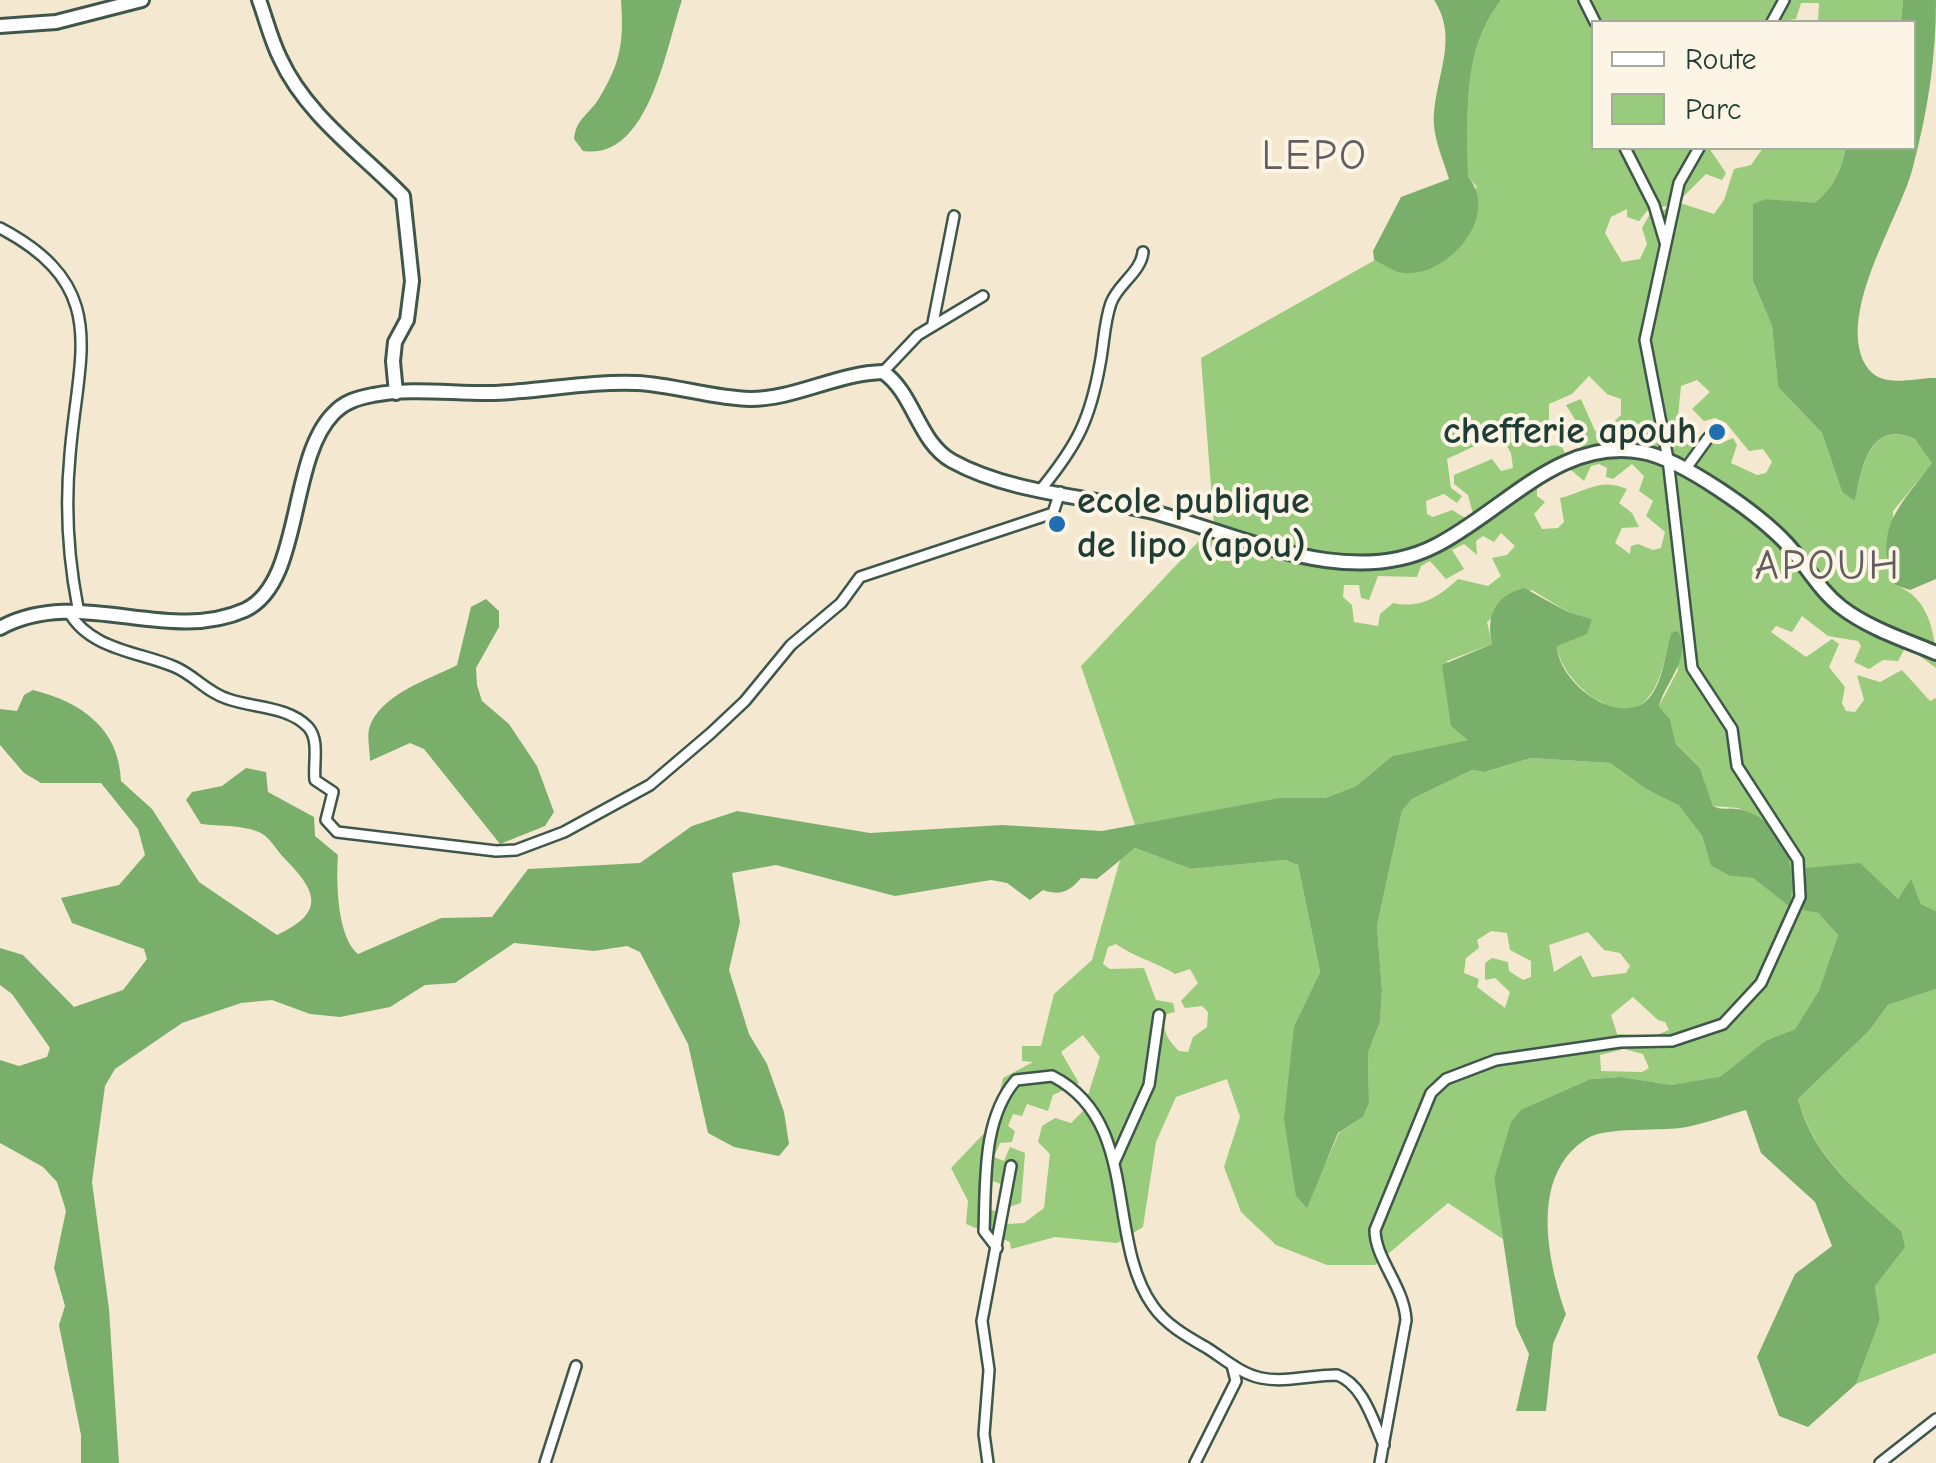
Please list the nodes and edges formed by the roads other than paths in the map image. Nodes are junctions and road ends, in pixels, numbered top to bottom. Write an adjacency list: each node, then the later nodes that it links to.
1 (142, 0): 3 (street)
2 (259, 0): 13 (street)
3 (0, 26)
4 (1625, 150): 8 (street)
5 (1699, 150): 8 (street)
6 (954, 216): 11 (street)
7 (0, 228): 19 (street)
8 (1666, 244): 15 (street)
9 (1143, 252): 17 (street)
10 (983, 296): 11 (street)
11 (933, 324): 12 (street)
12 (883, 372): 13 (street); 17 (street)
13 (396, 393): 19 (street)
14 (1708, 438): 16 (street)
15 (1668, 459): 16 (street); 18 (street); 29 (street)
16 (1687, 467): 21 (street)
17 (1042, 488): 18 (street)
18 (1060, 492): 19 (street)
19 (73, 609): 20 (street)
20 (0, 628)
21 (1936, 654)
22 (1158, 1015): 23 (street)
23 (1114, 1163): 25 (street); 26 (street)
24 (1011, 1166): 25 (street)
25 (997, 1248): 31 (street)
26 (1230, 1362): 29 (street); 32 (street)
27 (576, 1366): 30 (street)
28 (1936, 1419): 34 (street)
29 (1384, 1445): 33 (street)
30 (545, 1463)
31 (988, 1463)
32 (1195, 1463)
33 (1380, 1463)
34 (1880, 1463)

